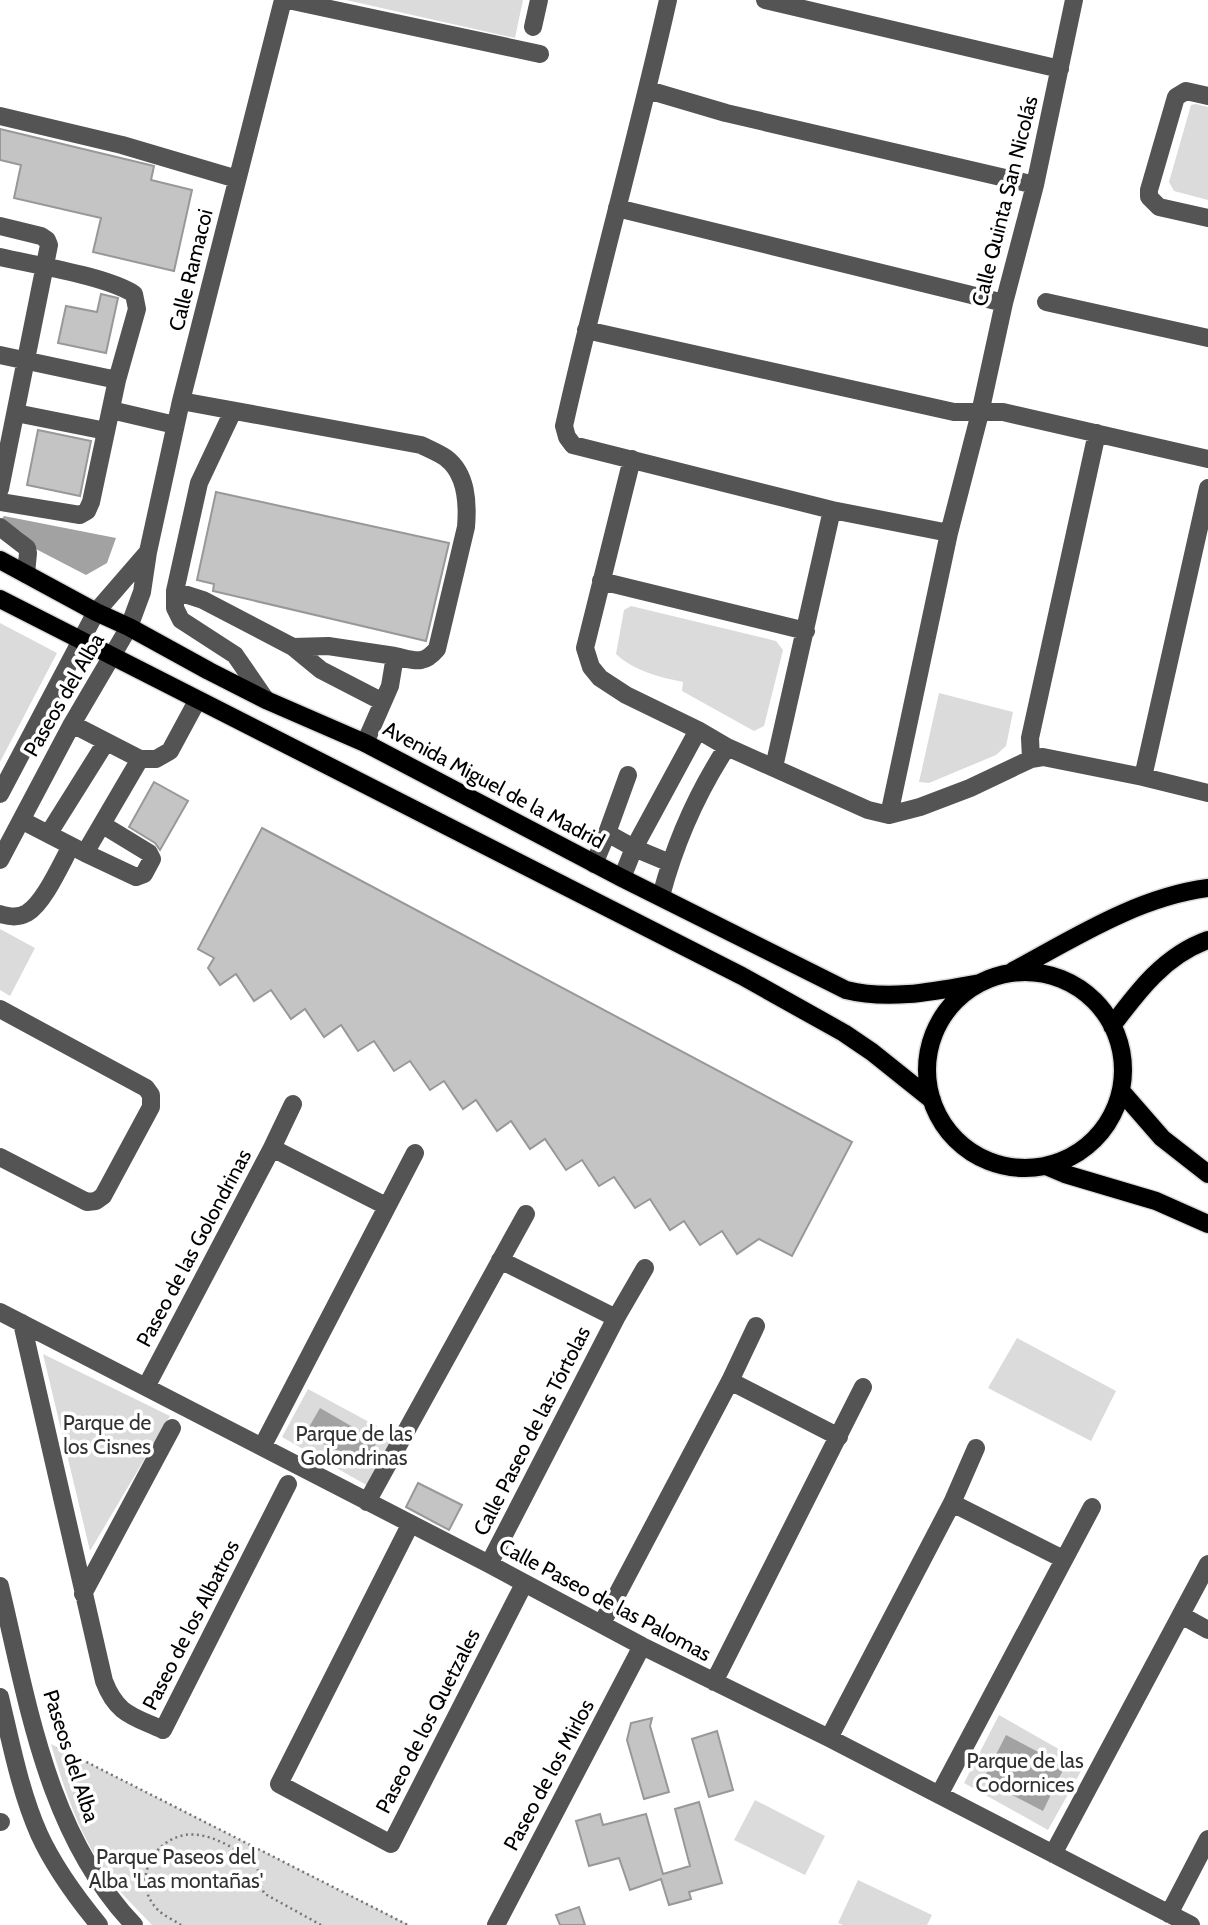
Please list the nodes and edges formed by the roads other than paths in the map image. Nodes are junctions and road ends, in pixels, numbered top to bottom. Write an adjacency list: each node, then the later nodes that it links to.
1 (283, 0): 13 (street, Calle Ramacoi)
2 (288, 0): 8 (street)
3 (539, 0): 7 (street)
4 (668, 0): 10 (street)
5 (765, 0): 9 (street)
6 (1074, 0): 9 (street, Calle Quinta San Nicolás)
7 (533, 27)
8 (540, 54)
9 (1060, 69): 14 (street, Calle Quinta San Nicolás)
10 (648, 90): 14 (street); 15 (street)
11 (1208, 96): 16 (street)
12 (0, 116): 13 (street)
13 (237, 179): 27 (street, Calle Ramacoi)
14 (1035, 185): 21 (street, Calle Quinta San Nicolás)
15 (617, 208): 21 (street); 22 (street)
16 (1208, 218)
17 (0, 226): 19 (street)
18 (0, 257): 19 (street)
19 (45, 267): 25 (street); 26 (street)
20 (1046, 302): 23 (street)
21 (1004, 303): 31 (street, Calle Quinta San Nicolás)
22 (586, 330): 31 (street); 36 (street)
23 (1208, 338)
24 (0, 355): 25 (street)
25 (26, 362): 26 (street); 30 (street)
26 (117, 380): 28 (street)
27 (181, 401): 29 (street); 32 (street, Calle Ramacoi)
28 (111, 410): 32 (street); 33 (street)
29 (233, 411): 48 (street); 55 (street)
30 (16, 413): 33 (street); 35 (street)
31 (979, 413): 34 (street); 43 (street, Calle Quinta San Nicolás)
32 (175, 425): 44 (street, Calle Ramacoi)
33 (106, 432): 40 (street)
34 (1097, 433): 37 (street); 66 (street)
35 (4, 455): 39 (street)
36 (632, 459): 41 (street); 47 (street)
37 (1208, 459)
38 (1208, 488): 69 (street)
39 (0, 489)
40 (0, 502)
41 (832, 510): 43 (street); 52 (street)
42 (0, 527): 46 (street)
43 (949, 533): 72 (street, Calle Quinta San Nicolás)
44 (148, 552): 50 (street, Calle Ramacoi); 51 (street, Calle Ramacoi)
45 (0, 560): 46 (main road, Avenida Miguel de la Madrid)
46 (26, 574): 50 (main road, Avenida Miguel de la Madrid)
47 (601, 581): 52 (street); 61 (street)
48 (175, 590): 54 (street); 57 (street)
49 (0, 599): 53 (main road)
50 (96, 612): 51 (main road, Avenida Miguel de la Madrid); 53 (street, Paseos del Alba)
51 (129, 627): 56 (street, Paseos del Alba); 57 (main road, Avenida Miguel de la Madrid)
52 (806, 631): 67 (street)
53 (80, 641): 56 (main road); 71 (street, Paseos del Alba)
54 (293, 647): 55 (street); 59 (street)
55 (395, 656): 59 (street)
56 (112, 657): 58 (main road); 60 (street, Paseos del Alba)
57 (266, 700): 63 (main road, Avenida Miguel de la Madrid)
58 (197, 701): 65 (street); 92 (main road)
59 (383, 702): 63 (street)
60 (72, 724): 62 (street); 73 (street, Paseos del Alba)
61 (698, 730): 64 (street); 77 (street)
62 (106, 741): 65 (street); 76 (street)
63 (365, 743): 81 (main road, Avenida Miguel de la Madrid)
64 (727, 747): 67 (street); 80 (street)
65 (140, 759): 74 (street)
66 (1031, 759): 69 (street); 72 (street)
67 (774, 767): 72 (street)
68 (628, 775): 75 (street)
69 (1143, 777): 70 (street)
70 (1208, 793)
71 (0, 794)
72 (889, 815)
73 (21, 820): 76 (street); 79 (street, Paseos del Alba)
74 (103, 825): 78 (street); 78 (street)
75 (607, 833): 77 (street); 81 (street)
76 (49, 834): 78 (street)
77 (634, 848): 80 (street); 82 (street)
78 (78, 850): 85 (street)
79 (0, 860)
80 (670, 863): 84 (street)
81 (594, 864): 82 (main road, Avenida Miguel de la Madrid)
82 (622, 878): 84 (main road, Avenida Miguel de la Madrid)
83 (1208, 888): 87 (main road)
84 (661, 896): 88 (main road, Avenida Miguel de la Madrid)
85 (0, 914)
86 (1208, 940): 90 (main road)
87 (1007, 974): 88 (main road); 90 (main road)
88 (980, 983): 92 (main road)
89 (0, 1009): 96 (street)
90 (1112, 1026): 91 (main road)
91 (1121, 1091): 97 (main road); 98 (main road)
92 (932, 1100): 97 (main road)
93 (293, 1104): 94 (street)
94 (272, 1147): 99 (street, Paseo de las Golondrinas); 109 (street, Paseo de las Golondrinas)
95 (415, 1153): 99 (street)
96 (0, 1157)
97 (1046, 1166): 101 (main road)
98 (1208, 1174)
99 (386, 1206): 113 (street)
100 (526, 1214): 102 (street)
101 (1208, 1224)
102 (500, 1260): 105 (street, Calle Paseo de las Tórtolas); 116 (street)
103 (645, 1268): 105 (street, Calle Paseo de las Tórtolas)
104 (0, 1312): 106 (street, Calle Paseo de las Palomas)
105 (615, 1318): 121 (street, Calle Paseo de las Tórtolas)
106 (22, 1323): 109 (street, Calle Paseo de las Palomas); 125 (street)
107 (756, 1326): 108 (street)
108 (730, 1381): 112 (street); 127 (street)
109 (146, 1387): 113 (street, Calle Paseo de las Palomas)
110 (863, 1387): 112 (street)
111 (172, 1428): 125 (street)
112 (839, 1437): 130 (street)
113 (262, 1447): 116 (street, Calle Paseo de las Palomas)
114 (976, 1448): 117 (street)
115 (288, 1484): 125 (street, Paseo de los Albatros)
116 (367, 1502): 119 (street, Calle Paseo de las Palomas)
117 (952, 1503): 120 (street); 134 (street)
118 (1092, 1507): 120 (street)
119 (410, 1525): 121 (street, Calle Paseo de las Palomas); 123 (street, Paseo de los Quetzales)
120 (1063, 1559): 135 (street)
121 (489, 1564): 123 (street, Calle Paseo de las Palomas)
122 (1208, 1564): 126 (street)
123 (524, 1584): 127 (street, Calle Paseo de las Palomas)
124 (0, 1586): 131 (street, Paseos del Alba)
125 (83, 1594)
126 (1181, 1615): 128 (street); 137 (street)
127 (602, 1623): 129 (street, Calle Paseo de las Palomas)
128 (1208, 1630)
129 (642, 1646): 130 (street, Calle Paseo de las Palomas); 141 (street, Paseo de los Mirlos)
130 (714, 1682): 134 (street, Calle Paseo de las Palomas)
131 (23, 1683): 132 (street); 140 (street, Paseos del Alba)
132 (0, 1689)
133 (0, 1698): 139 (street)
134 (829, 1738): 135 (street, Calle Paseo de las Palomas)
135 (939, 1796): 137 (street, Calle Paseo de las Palomas)
136 (1208, 1839): 138 (street)
137 (1053, 1854): 138 (street, Calle Paseo de las Palomas)
138 (1169, 1914): 142 (street, Calle Paseo de las Palomas)
139 (99, 1925)
140 (134, 1925)
141 (496, 1925)
142 (1191, 1925)

